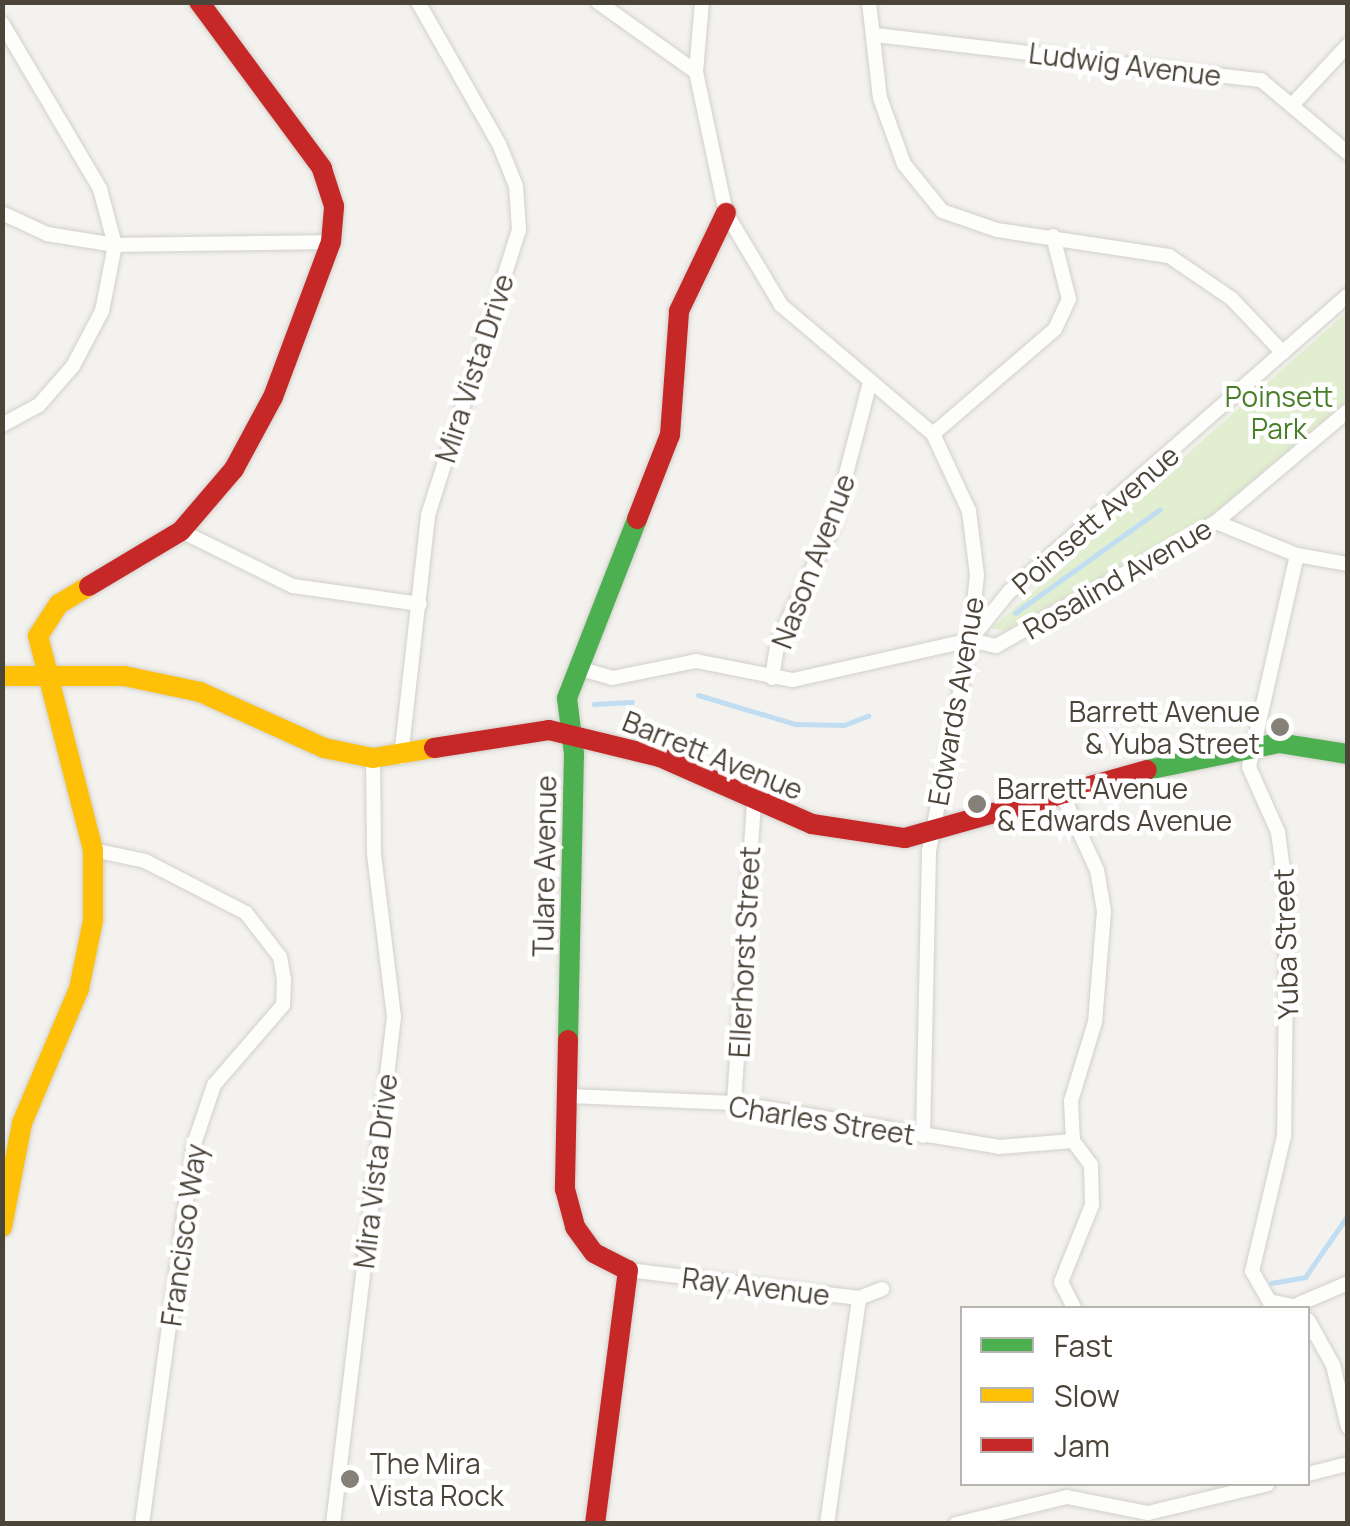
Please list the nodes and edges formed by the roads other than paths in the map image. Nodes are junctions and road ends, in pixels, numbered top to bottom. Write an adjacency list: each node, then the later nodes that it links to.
1 (199, 2): 15 (street)
2 (418, 2): 27 (street, Mira Vista Drive)
3 (598, 2): 9 (street)
4 (702, 2): 9 (street, Edwards Avenue)
5 (869, 2): 7 (street)
6 (2, 24): 16 (street)
7 (876, 35): 10 (street, Ludwig Avenue); 14 (street)
8 (1348, 45): 10 (street)
9 (696, 72): 13 (street, Edwards Avenue)
10 (1293, 104): 11 (street, Ludwig Avenue)
11 (1348, 153)
12 (2, 212): 16 (street)
13 (726, 213): 19 (street, Edwards Avenue); 29 (street, Tulare Avenue)
14 (1053, 236): 18 (street); 22 (street)
15 (331, 242): 16 (street); 24 (street)
16 (115, 245): 21 (street)
17 (1348, 295): 18 (street, Poinsett Avenue)
18 (1284, 353): 28 (street, Poinsett Avenue)
19 (870, 386): 22 (street, Edwards Avenue); 32 (street, Nason Avenue)
20 (1348, 411): 23 (street, Rosalind Avenue)
21 (2, 425)
22 (933, 434): 28 (street, Edwards Avenue)
23 (1216, 522): 25 (street); 28 (street, Rosalind Avenue)
24 (181, 531): 27 (street); 30 (street)
25 (1297, 555): 26 (street); 34 (street, Yuba Street)
26 (1348, 564)
27 (420, 604): 36 (street, Mira Vista Drive)
28 (970, 640): 32 (street); 40 (street, Edwards Avenue)
29 (578, 668): 32 (street); 33 (street, Tulare Avenue)
30 (42, 674): 31 (street, Barrett Avenue); 37 (street, Barrett Avenue); 41 (street)
31 (2, 676)
32 (772, 678)
33 (570, 734): 36 (street, Barrett Avenue); 39 (street, Barrett Avenue); 42 (street, Tulare Avenue)
34 (1255, 742): 35 (street, Barrett Avenue); 38 (street, Barrett Avenue); 52 (street, Yuba Street)
35 (1348, 754)
36 (402, 757): 37 (street, Barrett Avenue)
37 (373, 758): 62 (street, Mira Vista Drive)
38 (1062, 794): 40 (street, Barrett Avenue); 45 (street)
39 (754, 801): 40 (street, Barrett Avenue); 43 (street, Ellerhorst Street)
40 (930, 835): 44 (street, Edwards Avenue)
41 (93, 850): 46 (street); 61 (street, Francisco Way)
42 (569, 1096): 43 (street, Charles Street); 47 (street, Tulare Avenue)
43 (734, 1104): 44 (street, Charles Street)
44 (924, 1136): 45 (street, Charles Street)
45 (1073, 1141): 51 (street)
46 (2, 1227)
47 (628, 1270): 50 (street, Ray Avenue); 60 (street)
48 (1348, 1283): 52 (street)
49 (882, 1289): 50 (street, Ray Avenue)
50 (859, 1298): 63 (street)
51 (1073, 1306)
52 (1300, 1306)
53 (1310, 1324): 54 (street)
54 (1348, 1427)
55 (1348, 1464): 56 (street)
56 (1310, 1474)
57 (1261, 1486): 59 (street)
58 (1068, 1490): 59 (street); 64 (street)
59 (1149, 1518)
60 (596, 1523)
61 (142, 1524)
62 (332, 1524)
63 (826, 1524)
64 (956, 1524)

